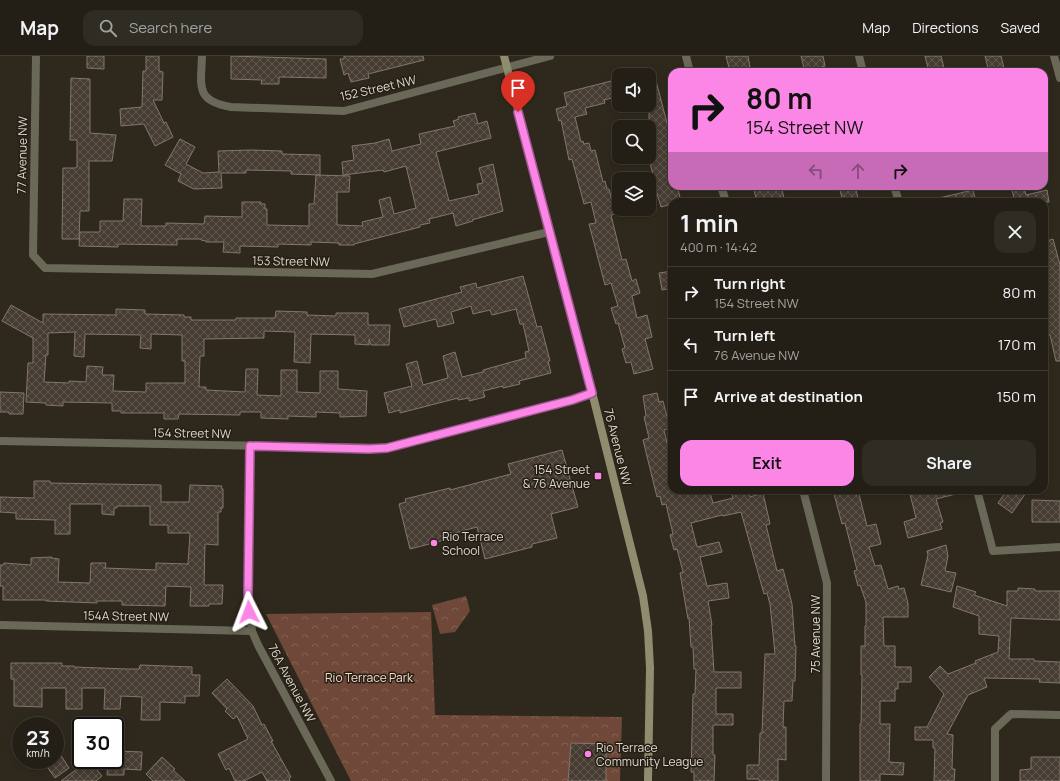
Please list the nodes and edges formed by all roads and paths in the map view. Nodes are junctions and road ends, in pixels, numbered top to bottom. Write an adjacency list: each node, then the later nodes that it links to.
1 (36, 56): 13 (street, 77 Avenue NW)
2 (202, 56): 8 (street, 152 Street NW)
3 (504, 56): 8 (street, 76 Avenue NW)
4 (550, 56): 8 (street, 152 Street NW)
5 (686, 56): 9 (street)
6 (859, 56): 10 (street)
7 (1054, 56): 11 (street)
8 (507, 67): 12 (street, 76 Avenue NW)
9 (689, 68)
10 (862, 68)
11 (1060, 78)
12 (549, 232): 13 (street, 153 Street NW); 14 (street, 76 Avenue NW)
13 (33, 255)
14 (592, 393): 16 (street, 154 Street NW); 24 (street, 76 Avenue NW)
15 (0, 441): 16 (street, 154 Street NW)
16 (250, 446): 21 (street, 76A Avenue NW)
17 (804, 494): 25 (street, 75 Avenue NW)
18 (978, 494): 19 (street)
19 (1060, 548)
20 (0, 625): 21 (street, 154A Street NW)
21 (252, 630): 23 (street, 76A Avenue NW)
22 (1060, 715): 26 (street)
23 (331, 781)
24 (648, 781)
25 (826, 781)
26 (995, 781)

